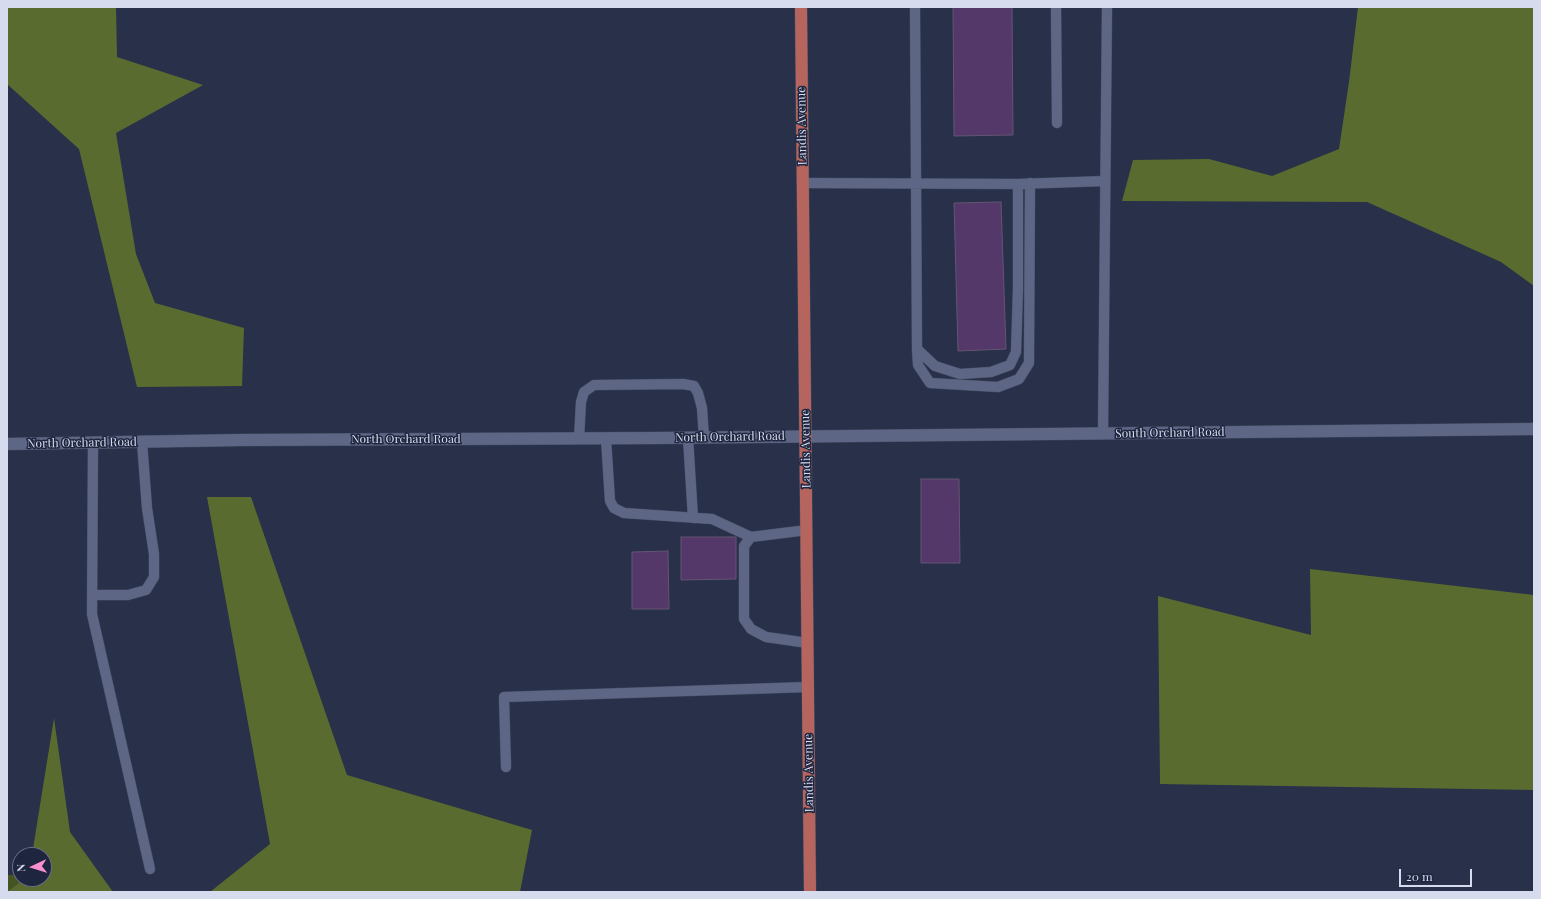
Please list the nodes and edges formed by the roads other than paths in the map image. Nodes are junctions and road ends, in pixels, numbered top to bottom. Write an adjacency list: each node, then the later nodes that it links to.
1 (801, 7): 8 (main road, Landis Avenue)
2 (916, 7): 6 (lane)
3 (1056, 7): 5 (lane)
4 (1107, 7): 7 (lane)
5 (1057, 123)
6 (916, 182): 8 (lane); 10 (lane); 11 (lane)
7 (1105, 182): 9 (lane); 13 (lane)
8 (803, 183): 14 (main road, Landis Avenue)
9 (1030, 183): 10 (lane); 11 (lane)
10 (1018, 184): 11 (lane)
11 (917, 349)
12 (1534, 429): 13 (street, South Orchard Road)
13 (1103, 434): 14 (street, South Orchard Road)
14 (806, 436): 16 (street, North Orchard Road); 23 (main road, Landis Avenue)
15 (688, 438): 16 (street, North Orchard Road); 18 (street, North Orchard Road); 22 (lane)
16 (704, 438): 17 (lane)
17 (579, 439): 18 (street, North Orchard Road); 20 (street, North Orchard Road)
18 (606, 439): 22 (lane)
19 (93, 442): 20 (street, North Orchard Road); 21 (street, North Orchard Road); 25 (lane)
20 (142, 442): 25 (lane)
21 (7, 444)
22 (693, 518): 24 (lane)
23 (807, 530): 24 (lane); 26 (main road, Landis Avenue)
24 (751, 537): 26 (lane)
25 (92, 595): 29 (lane)
26 (808, 643): 27 (main road, Landis Avenue)
27 (808, 687): 28 (lane); 30 (main road, Landis Avenue)
28 (506, 767)
29 (150, 869)
30 (810, 892)

